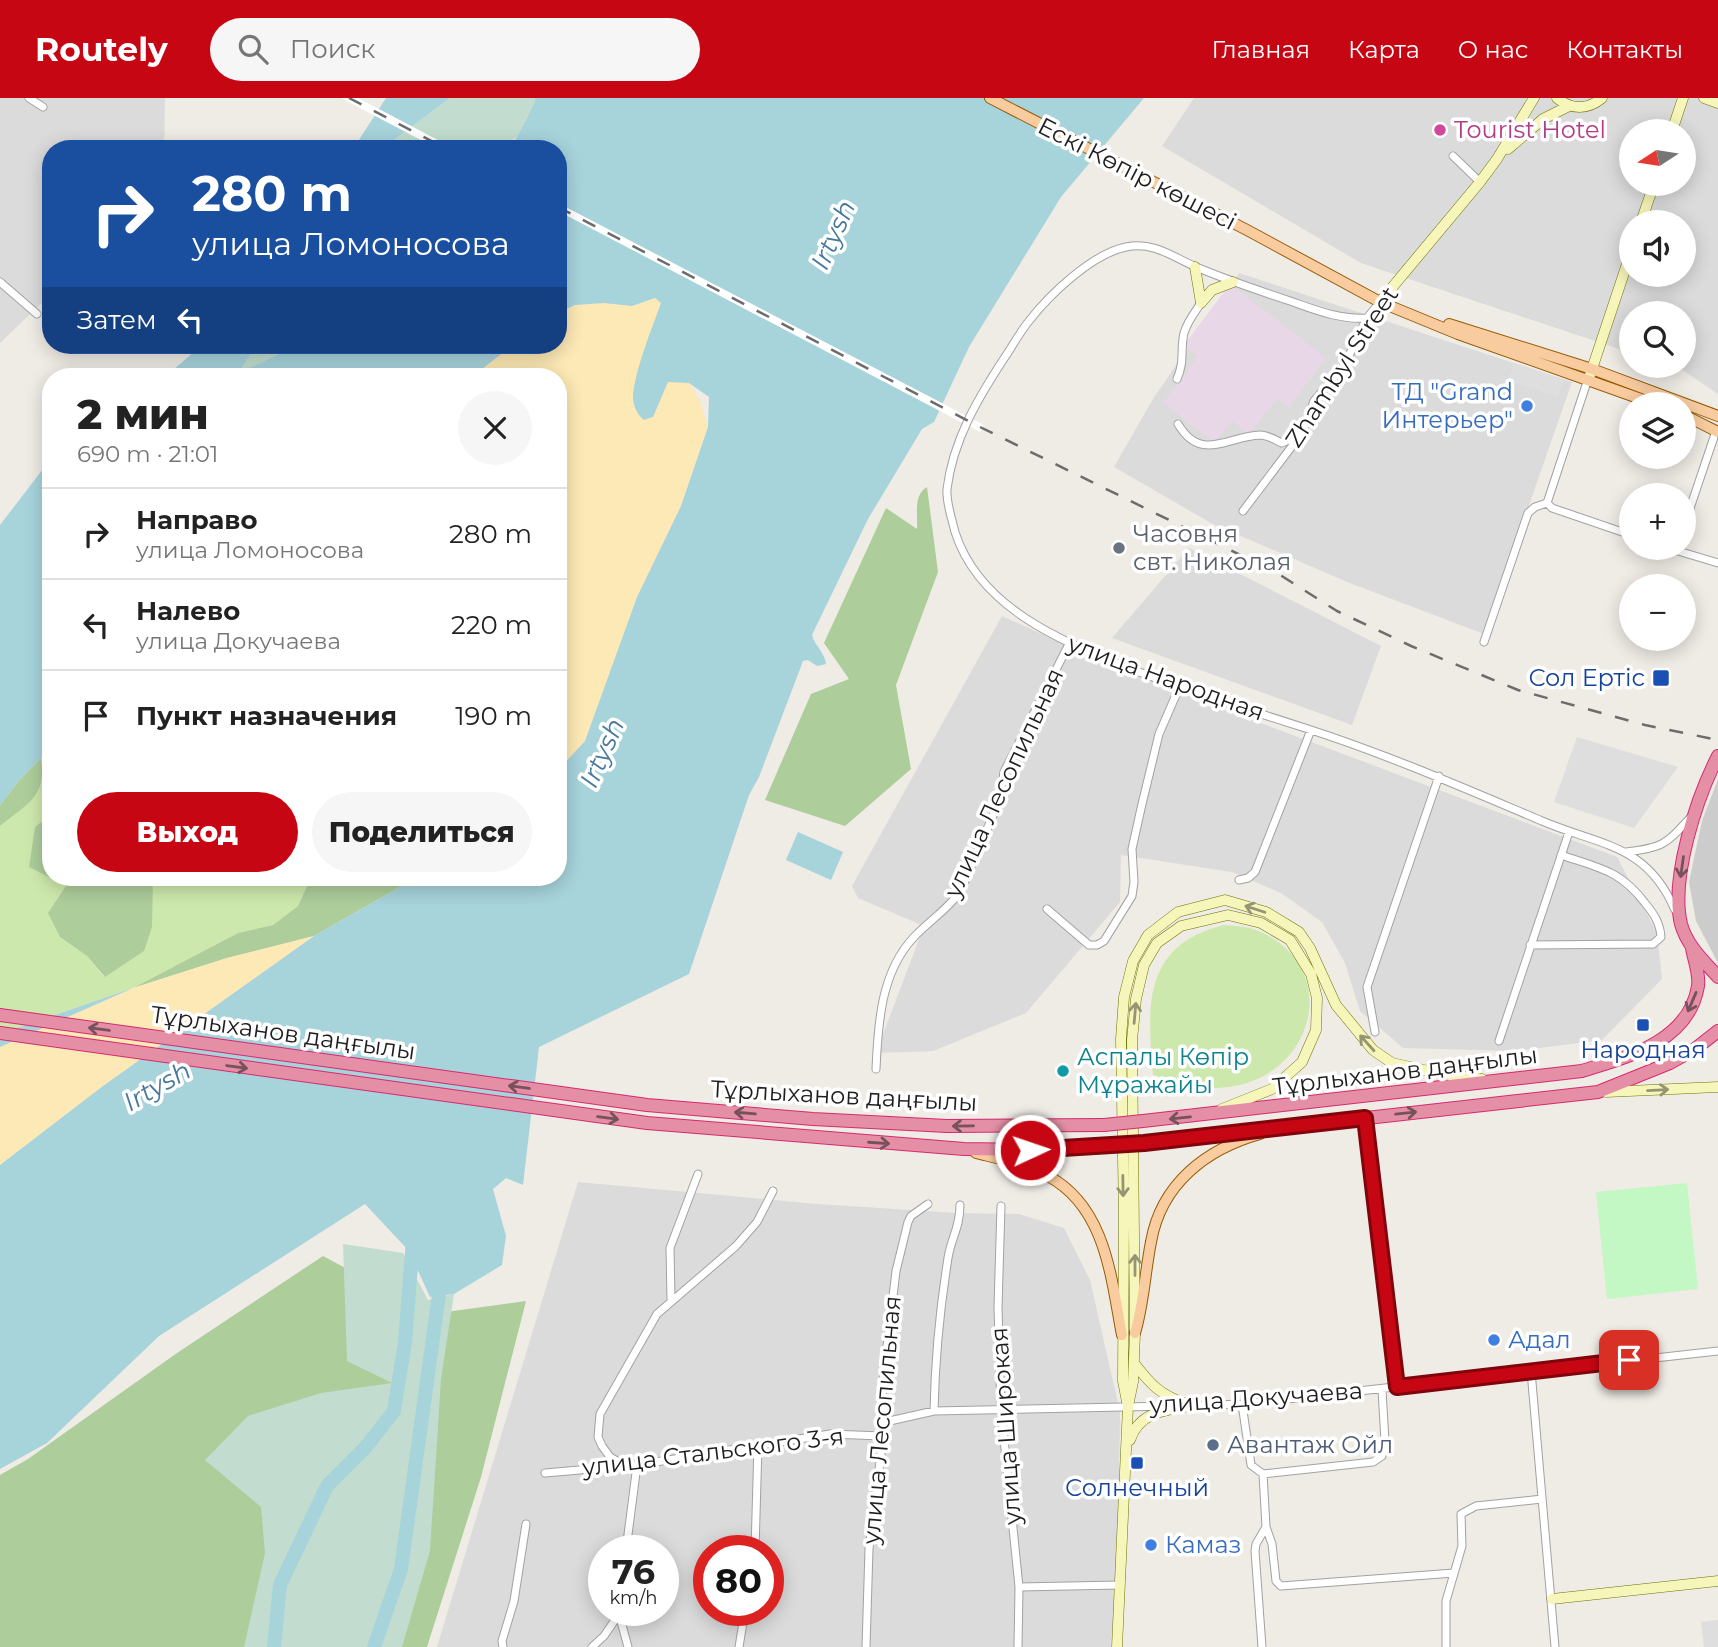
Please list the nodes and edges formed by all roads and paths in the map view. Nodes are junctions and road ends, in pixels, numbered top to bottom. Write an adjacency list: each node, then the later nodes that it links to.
1 (29, 98): 10 (street)
2 (990, 98): 19 (main road, Ескі Көпір көшесі)
3 (1534, 98): 13 (main road, Zhambyl Street)
4 (1557, 98): 9 (main road)
5 (1602, 98): 9 (main road, Zhambyl Street)
6 (1683, 98): 11 (main road)
7 (1704, 98): 8 (main road)
8 (1718, 103)
9 (1569, 106): 13 (main road, Zhambyl Street)
10 (43, 107)
11 (1676, 119)
12 (1453, 156): 14 (street)
13 (1497, 159): 14 (main road, Zhambyl Street)
14 (1480, 181): 19 (main road, Zhambyl Street)
15 (1195, 267): 17 (street, улица Народная); 20 (main road); 38 (street, улица Народная)
16 (0, 282): 21 (street)
17 (1233, 282): 20 (main road); 22 (street, улица Народная)
18 (1619, 287): 23 (main road)
19 (1380, 302): 22 (street, Zhambyl Street); 23 (main road, Ескі Көпір көшесі)
20 (1201, 303): 24 (street)
21 (37, 314)
22 (1367, 318): 30 (street, Zhambyl Street)
23 (1590, 374): 25 (main road); 26 (main road); 32 (street)
24 (1177, 379)
25 (1629, 392)
26 (1718, 416)
27 (1696, 421): 29 (main road)
28 (1178, 424): 30 (street)
29 (1717, 432): 31 (street)
30 (1302, 433): 33 (street, Zhambyl Street)
31 (1696, 492)
32 (1547, 503): 34 (street); 37 (street)
33 (1244, 511)
34 (1619, 531)
35 (1696, 556): 36 (street)
36 (1718, 563)
37 (1483, 642)
38 (1069, 644): 39 (street, улица Народная); 58 (street, улица Лесопильная)
39 (1179, 688): 40 (street, улица Народная); 48 (street)
40 (1311, 730): 42 (street, улица Народная); 47 (street)
41 (1718, 756): 43 (highway)
42 (1439, 776): 44 (street, улица Народная); 55 (street)
43 (1697, 811): 45 (street); 49 (highway, one-way to 49)
44 (1569, 832): 45 (street, улица Народная); 46 (street)
45 (1626, 852): 49 (street, улица Народная)
46 (1561, 855): 50 (street); 50 (street)
47 (1239, 880)
48 (1048, 909)
49 (1681, 924): 51 (highway)
50 (1531, 945): 57 (street)
51 (1692, 948): 52 (highway); 59 (highway, Тұрлыханов даңғылы, one-way to 59)
52 (1718, 977)
53 (0, 1015): 62 (highway, Тұрлыханов даңғылы, one-way to 53, bridge)
54 (1718, 1031): 61 (highway, Тұрлыханов даңғылы)
55 (1376, 1032)
56 (0, 1034): 65 (highway, Тұрлыханов даңғылы, one-way to 65)
57 (1499, 1041)
58 (876, 1069)
59 (1500, 1081): 62 (highway, Тұрлыханов даңғылы); 73 (main road, one-way to 73)
60 (1718, 1087): 61 (main road, one-way to 60)
61 (1598, 1092): 63 (highway, Тұрлыханов даңғылы, one-way to 61)
62 (1209, 1115): 72 (main road, one-way to 62)
63 (1365, 1118): 64 (highway, Тұрлыханов даңғылы); 77 (street)
64 (1291, 1126): 65 (highway, Тұрлыханов даңғылы, bridge); 72 (main road)
65 (964, 1149): 73 (main road)
66 (698, 1174): 71 (street)
67 (773, 1191): 71 (street)
68 (928, 1204): 84 (street, улица Лесопильная)
69 (960, 1205): 83 (street)
70 (1001, 1206): 82 (street, улица Широкая)
71 (671, 1299): 88 (street)
72 (1135, 1333): 75 (main road)
73 (1122, 1335): 80 (main road)
74 (1718, 1351): 76 (street, улица Докучаева)
75 (1134, 1363): 80 (main road); 81 (main road)
76 (1531, 1371): 77 (street, улица Докучаева); 92 (street)
77 (1397, 1387): 78 (street, улица Докучаева)
78 (1382, 1390): 79 (street, улица Докучаева); 91 (street)
79 (1242, 1404): 81 (street, улица Докучаева); 91 (street)
80 (1128, 1406): 81 (street, улица Докучаева); 82 (street); 87 (main road)
81 (1190, 1406): 87 (main road)
82 (1001, 1410): 83 (street); 100 (street, улица Широкая)
83 (934, 1411): 84 (street)
84 (885, 1422): 85 (street, улица Лесопильная)
85 (882, 1436): 86 (street, улица Стальского 3-я); 109 (street, улица Лесопильная)
86 (758, 1445): 89 (street, улица Стальского 3-я); 96 (street)
87 (1126, 1454): 99 (main road)
88 (624, 1465): 89 (street, улица Стальского 3-я); 90 (street, улица Стальского 3-я)
89 (637, 1465): 95 (street)
90 (545, 1473)
91 (1263, 1474): 94 (street)
92 (1542, 1499): 97 (street); 101 (street)
93 (526, 1524): 105 (street)
94 (1266, 1527): 97 (street); 112 (street)
95 (628, 1535)
96 (755, 1535)
97 (1454, 1573): 113 (street)
98 (1718, 1581): 101 (main road)
99 (1120, 1585): 100 (street); 111 (main road)
100 (1019, 1587): 110 (street, улица Широкая)
101 (1552, 1600): 114 (street)
102 (610, 1626): 106 (street)
103 (623, 1626): 107 (street)
104 (742, 1626): 108 (street)
105 (503, 1647)
106 (592, 1647)
107 (628, 1647)
108 (739, 1647)
109 (866, 1647)
110 (1018, 1647)
111 (1118, 1647)
112 (1262, 1647)
113 (1446, 1647)
114 (1555, 1647)

